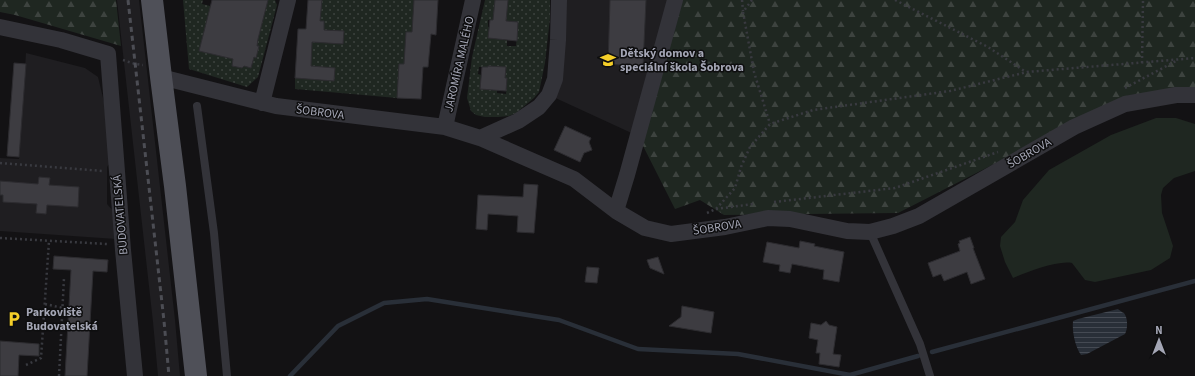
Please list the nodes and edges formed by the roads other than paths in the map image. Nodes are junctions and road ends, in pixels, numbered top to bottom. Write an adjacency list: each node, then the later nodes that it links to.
1 (152, 0): 7 (main road)
2 (288, 0): 9 (street)
3 (473, 0): 11 (street, JAROMÍRA MALÉHO)
4 (559, 0): 12 (street)
5 (675, 0): 13 (street)
6 (0, 27): 15 (street, BUDOVATELSKÁ)
7 (154, 71): 9 (street, ŠOBROVA); 16 (main road)
8 (1195, 95): 14 (street, ŠOBROVA)
9 (262, 103): 11 (street, ŠOBROVA)
10 (197, 106): 17 (lane)
11 (445, 127): 12 (street, ŠOBROVA)
12 (480, 138): 13 (street, ŠOBROVA)
13 (616, 210): 14 (street, ŠOBROVA)
14 (870, 232): 18 (lane)
15 (134, 376)
16 (196, 376)
17 (227, 376)
18 (930, 376)

